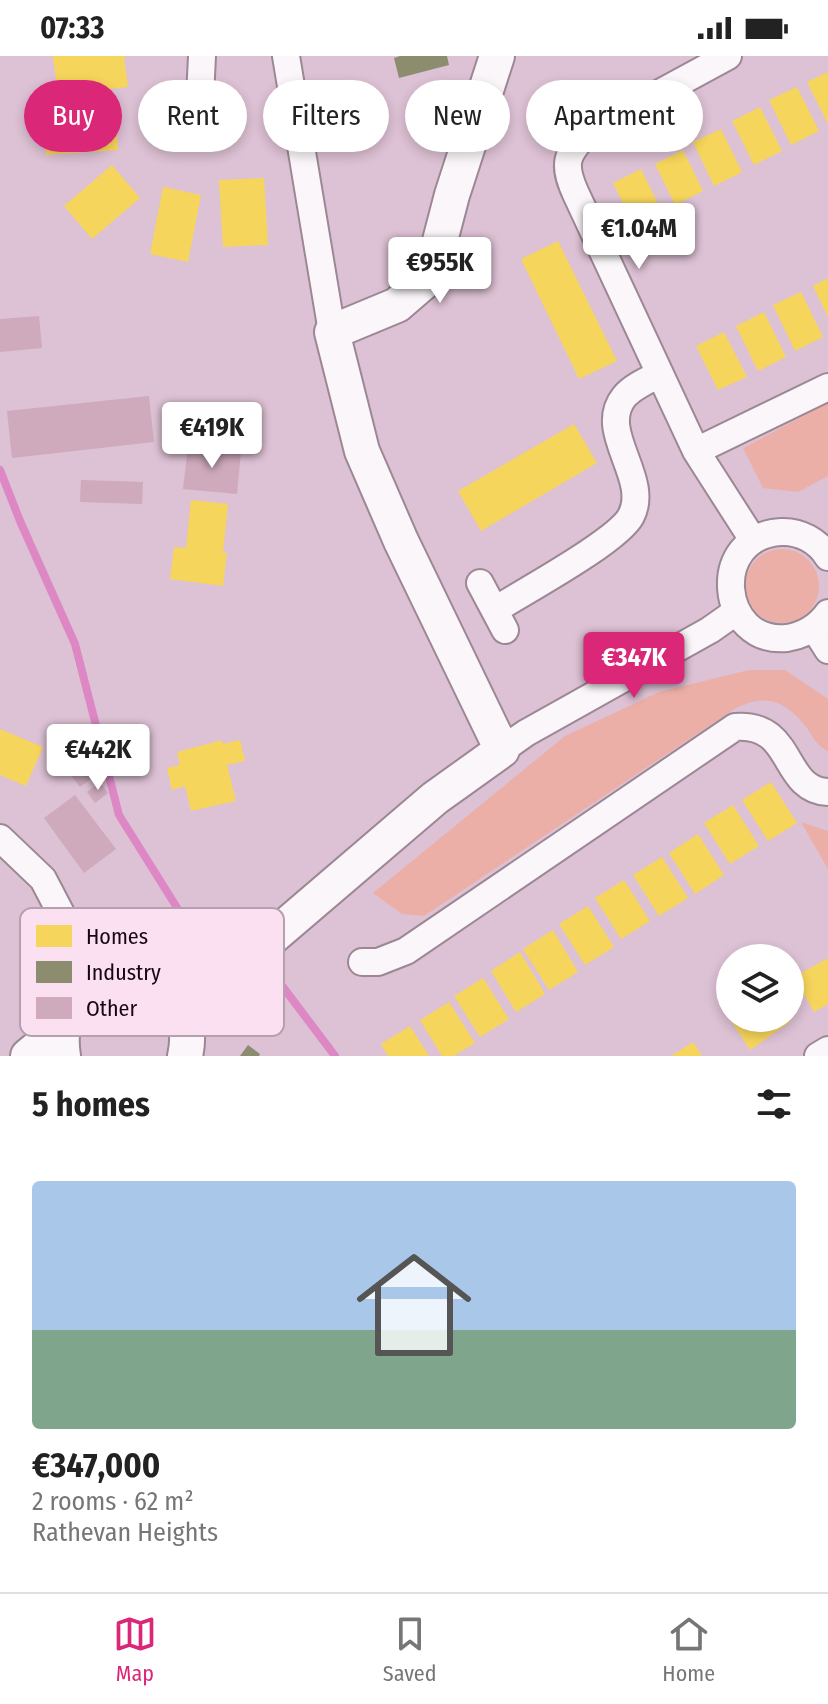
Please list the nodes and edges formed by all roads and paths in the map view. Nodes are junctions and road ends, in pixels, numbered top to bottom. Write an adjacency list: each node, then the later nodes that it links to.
1 (202, 56): 5 (street)
2 (286, 56): 6 (street)
3 (497, 56): 6 (street)
4 (728, 56): 7 (street)
5 (201, 80)
6 (332, 332): 15 (street)
7 (660, 374): 9 (street); 12 (street)
8 (828, 387): 9 (street)
9 (696, 451): 10 (street)
10 (753, 540): 11 (street); 13 (street)
11 (827, 553)
12 (480, 583)
13 (737, 611): 14 (street); 15 (street)
14 (823, 630)
15 (502, 750): 19 (street)
16 (828, 792): 20 (street)
17 (0, 838): 18 (street)
18 (58, 908)
19 (284, 927)
20 (362, 962)
21 (63, 1042): 23 (street)
22 (828, 1050): 24 (street)
23 (28, 1056)
24 (818, 1056)

